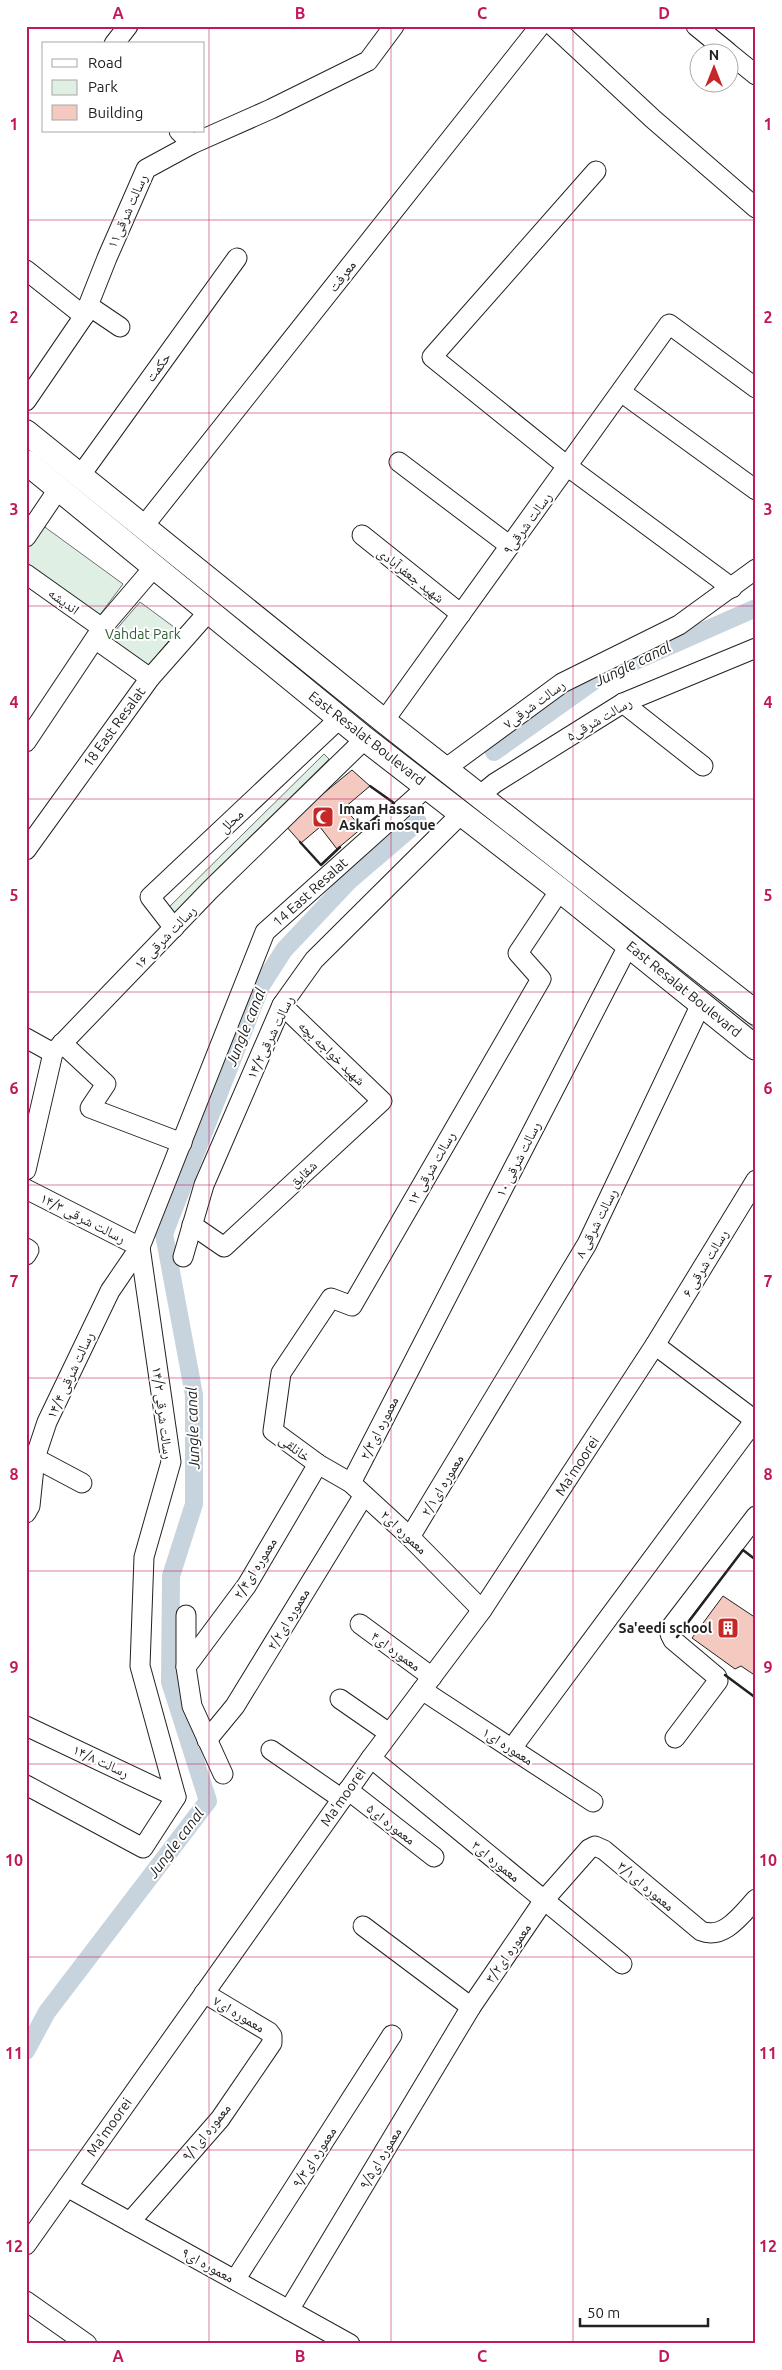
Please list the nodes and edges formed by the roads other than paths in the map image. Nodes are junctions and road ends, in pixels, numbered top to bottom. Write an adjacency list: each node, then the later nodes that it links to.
1 (128, 26): 6 (street)
2 (394, 26): 10 (street, رسالت شرقی۱۱)
3 (540, 26): 29 (street, معرفت)
4 (552, 26): 14 (street)
5 (696, 26): 7 (street)
6 (116, 42)
7 (716, 42)
8 (740, 62): 9 (street)
9 (756, 75)
10 (205, 131)
11 (203, 132): 12 (street, رسالت شرقی۱۱)
12 (185, 138): 17 (street, رسالت شرقی۱۱)
13 (596, 171): 25 (street)
14 (756, 208)
15 (237, 258): 26 (street, حکمت)
16 (26, 270): 17 (street)
17 (86, 311): 18 (street); 21 (street, رسالت شرقی۱۱)
18 (120, 327)
19 (756, 388): 20 (street, رسالت شرقی۹)
20 (621, 392): 25 (street, رسالت شرقی۹); 28 (street)
21 (26, 401)
22 (26, 432): 26 (main road, East Resalat Boulevard)
23 (26, 462): 27 (main road, East Resalat Boulevard)
24 (399, 462): 32 (street)
25 (567, 466): 32 (street, رسالت شرقی۹); 36 (street)
26 (80, 476): 29 (main road, East Resalat Boulevard)
27 (59, 488): 31 (street); 33 (main road, East Resalat Boulevard)
28 (756, 490)
29 (143, 527): 44 (main road, East Resalat Boulevard)
30 (362, 535): 38 (street, شهید جعفرآبادی)
31 (26, 537)
32 (510, 546): 38 (street, رسالت شرقی۹)
33 (155, 566): 37 (main road, East Resalat Boulevard); 39 (street)
34 (756, 569): 36 (street, رسالت شرقی۷)
35 (26, 574): 39 (street, اندیشه)
36 (732, 588): 48 (street, رسالت شرقی۷)
37 (210, 610): 41 (street, 18 East Resalat); 43 (main road, East Resalat Boulevard)
38 (461, 614): 44 (street, رسالت شرقی۹)
39 (98, 634): 41 (street, اندیشه); 46 (street)
40 (756, 648): 42 (street, رسالت شرقی۵)
41 (150, 678): 52 (street, 18 East Resalat)
42 (623, 703): 47 (street); 50 (street, رسالت شرقی۵)
43 (340, 718): 45 (main road, East Resalat Boulevard); 55 (street, محلل)
44 (384, 721): 48 (main road, East Resalat Boulevard)
45 (365, 739): 49 (main road, East Resalat Boulevard); 55 (street, رسالت شرقی ۱۶)
46 (26, 742)
47 (703, 766)
48 (445, 769): 50 (main road, East Resalat Boulevard)
49 (428, 786): 51 (main road, East Resalat Boulevard); 64 (street, 14 East Resalat)
50 (479, 796): 53 (main road, East Resalat Boulevard)
51 (462, 813): 54 (main road, East Resalat Boulevard); 58 (street, رسالت شرقی۱۴/۲)
52 (26, 850)
53 (575, 872): 54 (main road); 59 (main road, East Resalat Boulevard)
54 (560, 890): 56 (main road, East Resalat Boulevard); 76 (street, رسالت شرقی ۱۲)
55 (174, 928): 61 (street, رسالت شرقی ۱۶)
56 (629, 944): 57 (main road, East Resalat Boulevard); 74 (street, رسالت شرقی ۱۰)
57 (701, 1004): 62 (main road, East Resalat Boulevard); 77 (street, رسالت شرقی ۸)
58 (282, 1005): 63 (street, شهید خواجه بچه); 68 (street, رسالت شرقی۱۴/۲)
59 (756, 1013)
60 (26, 1038): 61 (street)
61 (58, 1048): 64 (street); 65 (street)
62 (756, 1048)
63 (382, 1102): 68 (street, شقایق)
64 (182, 1142): 69 (street, 14 East Resalat)
65 (26, 1170)
66 (756, 1180): 73 (street, رسالت شرقی ۶)
67 (26, 1189): 69 (street, رسالت شرقی ۱۴/۳)
68 (192, 1225): 72 (street, رسالت شرقی۱۴/۲)
69 (140, 1247): 78 (street, رسالت شرقی ۱۴/۴); 101 (street, رسالت شرقی ۱۴/۲)
70 (26, 1248): 71 (street)
71 (26, 1255)
72 (183, 1257)
73 (655, 1345): 75 (street); 85 (street, Ma'moorei)
74 (407, 1374): 81 (street, معموره ای۲/۳)
75 (755, 1420): 95 (street)
76 (273, 1431): 79 (street, خانلقی)
77 (473, 1433): 84 (street, معموره ای۲/۱)
78 (31, 1457): 80 (street); 82 (street, رسالت شرقی ۱۴/۴)
79 (318, 1464): 81 (street, معموره ای۲); 88 (street, معموره ای۲/۴)
80 (82, 1483)
81 (357, 1489): 84 (street, معموره ای۲); 94 (street, معموره ای۲/۲)
82 (26, 1513)
83 (756, 1516): 93 (street)
84 (410, 1537): 85 (street, معموره ای۲)
85 (482, 1610): 89 (street, Ma'moorei)
86 (186, 1615): 88 (street)
87 (360, 1624): 89 (street, معموره ای۴)
88 (186, 1667): 94 (street)
89 (427, 1683): 92 (street, Ma'moorei); 95 (street, معموره ای۱)
90 (340, 1699): 92 (street)
91 (26, 1726): 101 (street, رسالت ۱۴/۸)
92 (389, 1734): 97 (street, Ma'moorei)
93 (675, 1738)
94 (207, 1740): 98 (street)
95 (512, 1748): 102 (street, معموره ای۱)
96 (271, 1750): 100 (street, معموره ای۵)
97 (371, 1758): 100 (street, Ma'moorei); 104 (street, معموره ای۳)
98 (223, 1774)
99 (26, 1785): 101 (street)
100 (345, 1794): 103 (street, معموره ای۵); 108 (street, Ma'moorei)
101 (176, 1797)
102 (593, 1802)
103 (434, 1857)
104 (544, 1900): 105 (street, معموره ای۳/۱); 107 (street, معموره ای۳); 109 (street, معموره ای۳/۲)
105 (756, 1900)
106 (363, 1926): 109 (street)
107 (622, 1964)
108 (204, 1993): 111 (street, معموره ای۷); 112 (street, Ma'moorei)
109 (471, 2007): 117 (street, معموره ای۹/۵)
110 (392, 2035): 115 (street, معموره ای۹/۳)
111 (272, 2036): 113 (street, معموره ای۹/۱)
112 (67, 2187): 113 (street, معموره ای۹); 114 (street, Ma'moorei)
113 (130, 2222): 115 (street, معموره ای۹)
114 (26, 2245)
115 (235, 2280): 117 (street, معموره ای۹)
116 (26, 2300): 118 (street)
117 (289, 2310): 119 (street, معموره ای۹)
118 (86, 2344)
119 (350, 2344)

